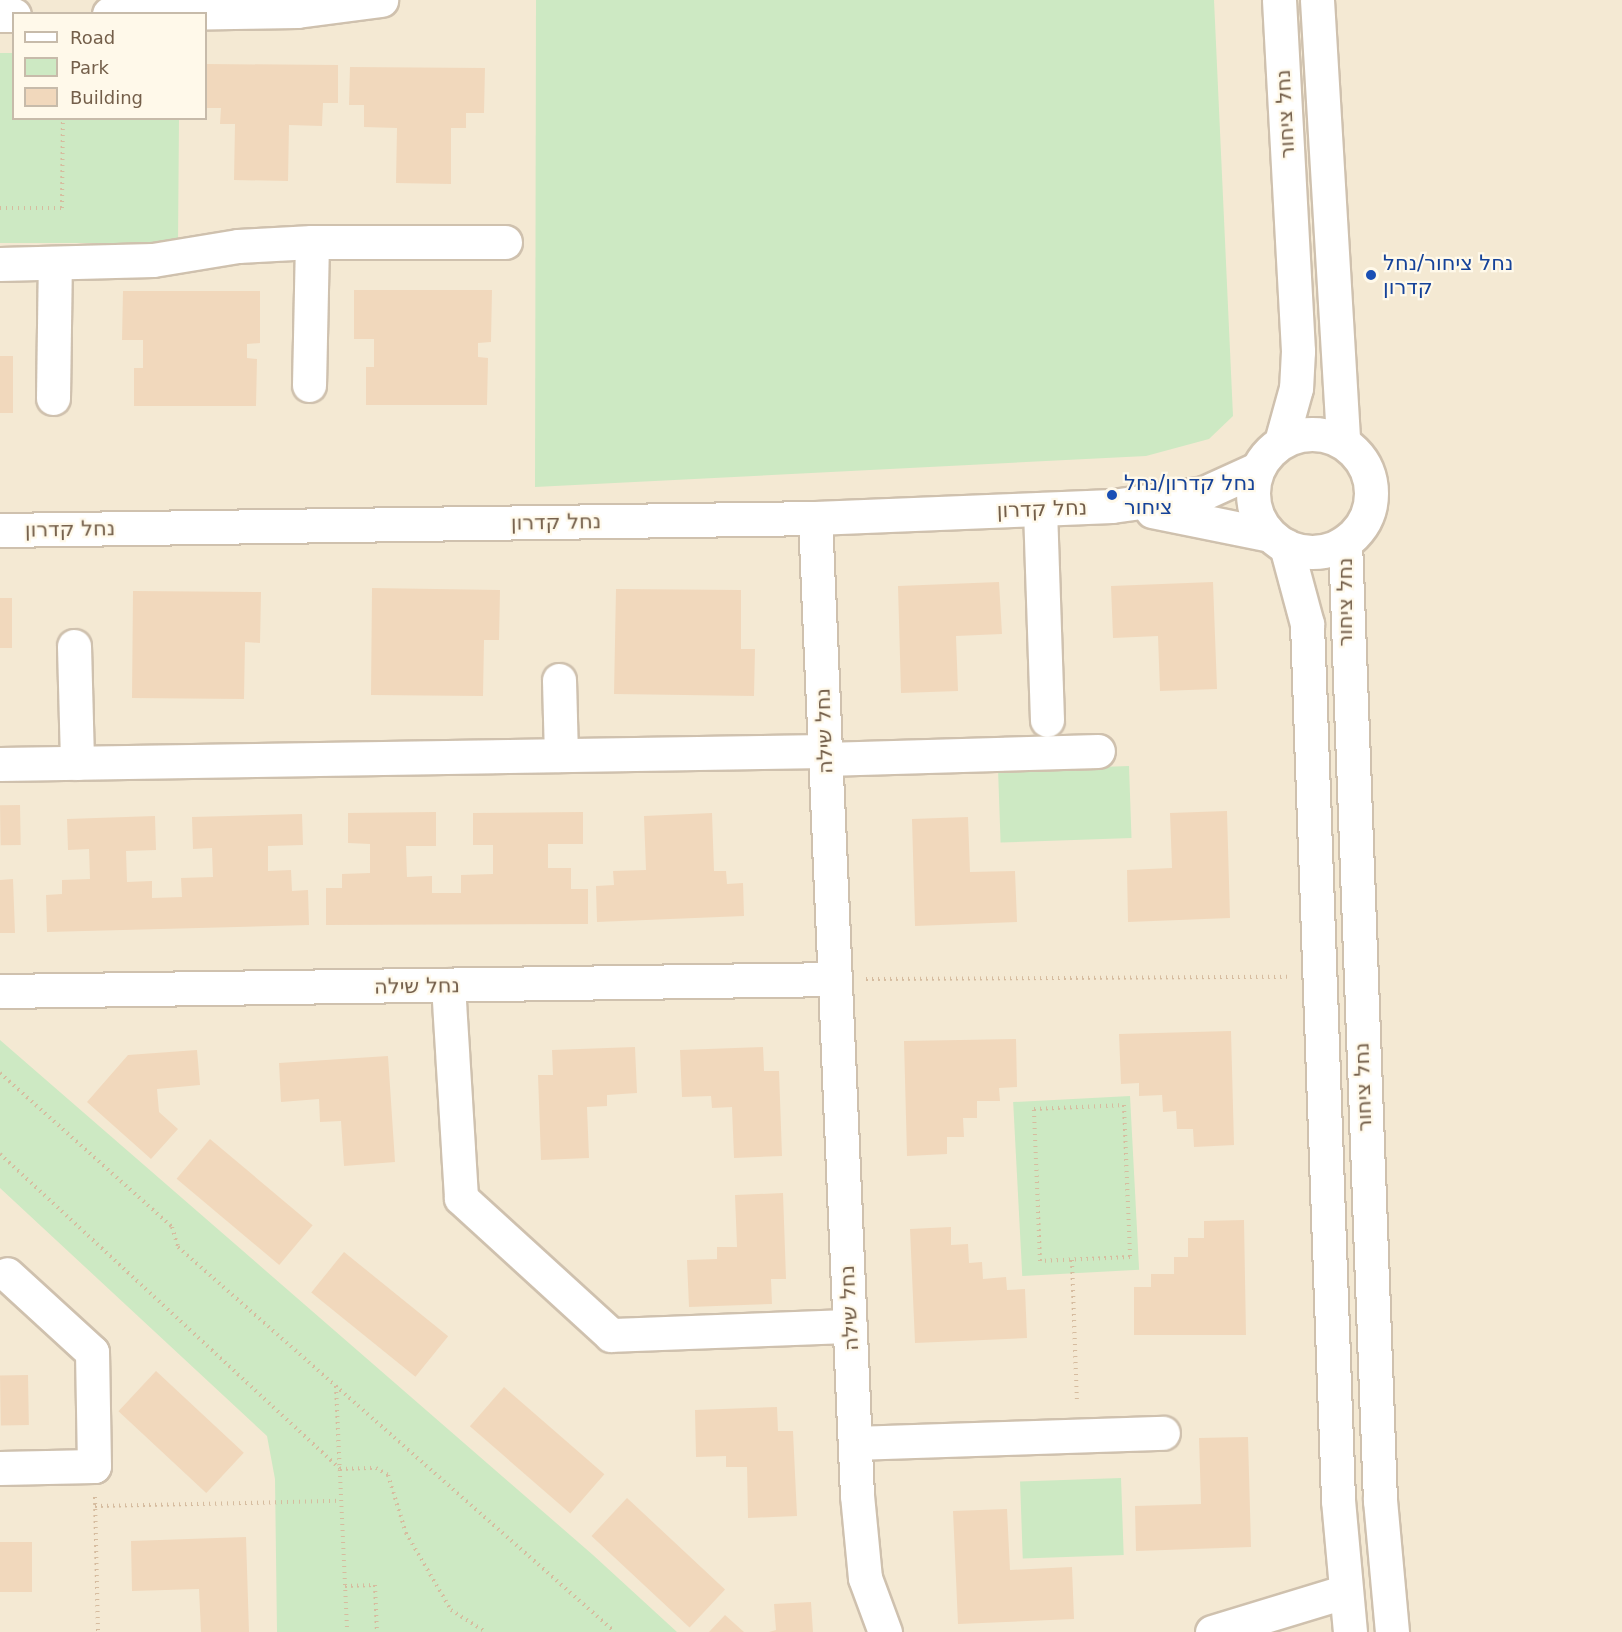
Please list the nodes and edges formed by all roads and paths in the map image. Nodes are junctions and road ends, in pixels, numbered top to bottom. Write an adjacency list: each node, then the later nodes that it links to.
1 (381, 0): 4 (street)
2 (1279, 0): 13 (street, נחל ציחור)
3 (1317, 0): 14 (street, נחל ציחור)
4 (207, 12)
5 (63, 120): 6 (path)
6 (0, 208)
7 (312, 242): 8 (street); 9 (street); 11 (street)
8 (505, 242)
9 (55, 263): 10 (street); 12 (street)
10 (0, 264)
11 (309, 385)
12 (53, 398)
13 (1281, 442): 14 (street); 15 (street)
14 (1343, 442): 21 (street)
15 (1257, 469): 16 (street, נחל קדרון); 20 (street)
16 (1112, 506): 17 (street, נחל קדרון); 20 (street, נחל קדרון)
17 (1040, 509): 18 (street, נחל קדרון); 24 (street)
18 (815, 518): 19 (street, נחל קדרון); 27 (street, נחל שילה)
19 (0, 530)
20 (1278, 541): 21 (street); 30 (street, נחל ציחור)
21 (1345, 542): 58 (street, נחל ציחור)
22 (74, 646): 28 (street)
23 (559, 680): 26 (street)
24 (1047, 720)
25 (1098, 751): 27 (street)
26 (561, 755): 27 (street); 28 (street)
27 (825, 755): 31 (street, נחל שילה)
28 (77, 763): 29 (street)
29 (0, 764)
30 (1320, 977): 31 (path); 49 (street, נחל ציחור)
31 (835, 979): 32 (street, נחל שילה); 38 (street, נחל שילה)
32 (448, 985): 33 (street, נחל שילה); 38 (street)
33 (0, 992)
34 (0, 1073): 39 (path)
35 (0, 1154): 45 (path)
36 (1072, 1260): 36 (path); 41 (path)
37 (6, 1274): 43 (street)
38 (850, 1326): 42 (street, נחל שילה)
39 (336, 1386): 45 (path); 54 (path)
40 (1163, 1432): 41 (street)
41 (1078, 1436): 42 (street)
42 (855, 1443): 55 (street, נחל שילה)
43 (94, 1466): 44 (street); 47 (path)
44 (0, 1468)
45 (340, 1469): 46 (path); 53 (path)
46 (341, 1501): 47 (path); 48 (path)
47 (95, 1506): 50 (path)
48 (345, 1586): 51 (path); 52 (path)
49 (1344, 1592): 56 (street); 57 (street, נחל ציחור)
50 (98, 1632)
51 (347, 1632)
52 (377, 1632)
53 (486, 1632)
54 (615, 1632)
55 (885, 1632)
56 (1212, 1632)
57 (1350, 1632)
58 (1392, 1632)

